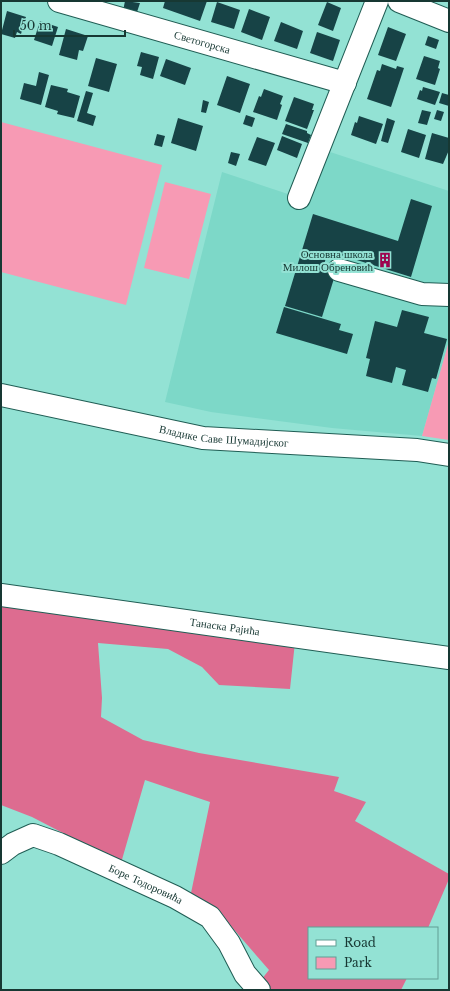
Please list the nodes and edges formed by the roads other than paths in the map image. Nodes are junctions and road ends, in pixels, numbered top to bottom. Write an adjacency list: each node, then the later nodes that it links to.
1 (60, 1): 5 (street, Светогорска)
2 (377, 1): 5 (street)
3 (399, 1): 4 (street)
4 (449, 20)
5 (345, 83): 6 (street)
6 (299, 198)
7 (339, 270): 8 (street)
8 (449, 295)
9 (1, 395): 10 (street, Владике Саве Шумадијског)
10 (449, 455)
11 (1, 595): 12 (street, Танаска Рајића)
12 (449, 658)
13 (1, 853): 14 (street, Боре Тодоровића)
14 (259, 990)

